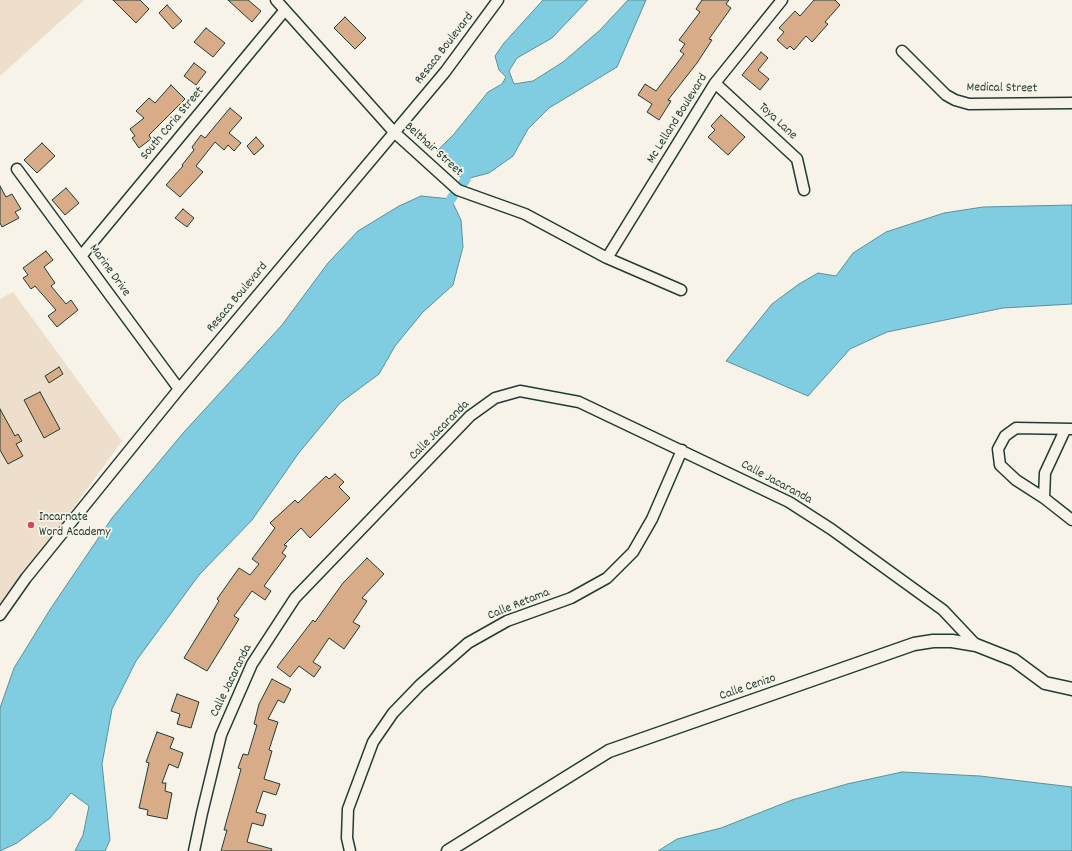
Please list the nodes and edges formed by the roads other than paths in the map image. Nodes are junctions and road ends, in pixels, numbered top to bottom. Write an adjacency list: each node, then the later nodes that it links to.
1 (276, 0): 4 (street, Belthair Street)
2 (498, 0): 8 (street, Resaca Boulevard)
3 (782, 0): 6 (street, Mc Lelland Boulevard)
4 (285, 10): 8 (street, Belthair Street); 11 (street, South Coria Street)
5 (902, 51): 7 (street, Medical Street)
6 (715, 83): 10 (street, Toya Lane); 12 (street, Mc Lelland Boulevard)
7 (1072, 103)
8 (394, 132): 12 (street, Belthair Street); 14 (street, Resaca Boulevard)
9 (17, 169): 11 (street, Marine Drive)
10 (804, 190)
11 (82, 255): 14 (street, Marine Drive)
12 (607, 258): 13 (street, Belthair Street)
13 (680, 290)
14 (179, 389): 19 (street, Resaca Boulevard)
15 (1068, 429): 17 (street); 17 (street)
16 (682, 450): 20 (street, Calle Jacaranda); 22 (street, Calle Jacaranda); 23 (street, Calle Retama)
17 (1044, 498): 18 (street)
18 (1072, 520)
19 (0, 615)
20 (976, 645): 21 (street, Calle Cenizo); 24 (street, Calle Cenizo)
21 (1072, 689)
22 (194, 851)
23 (350, 851)
24 (448, 851)

